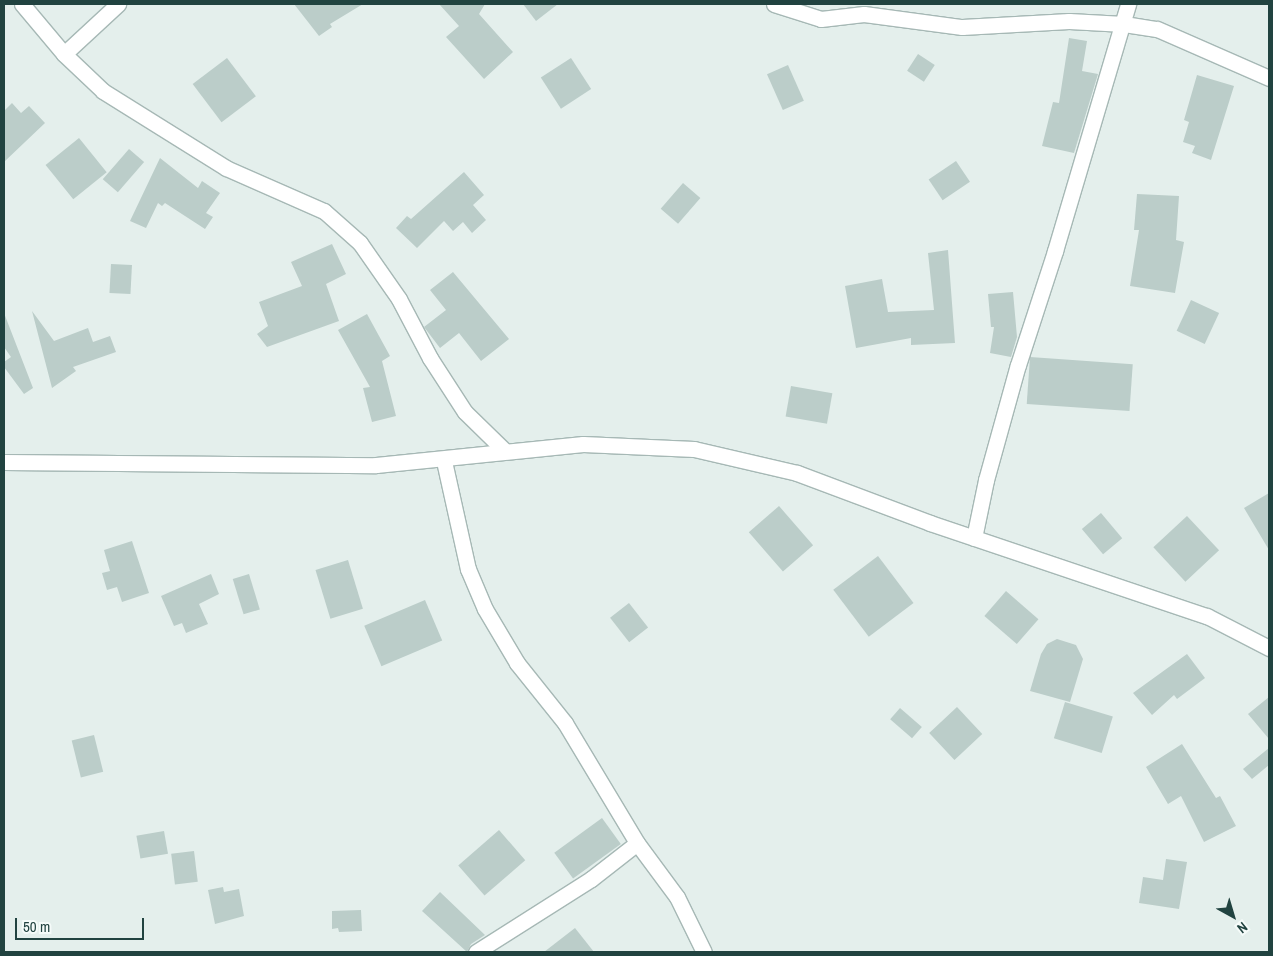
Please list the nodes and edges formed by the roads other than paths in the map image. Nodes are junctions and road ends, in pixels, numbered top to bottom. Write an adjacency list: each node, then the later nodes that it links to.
1 (22, 4): 6 (street)
2 (118, 4): 6 (street)
3 (774, 4): 5 (street)
4 (1128, 4): 5 (street)
5 (1124, 24): 7 (street); 11 (street)
6 (64, 54): 8 (street)
7 (1269, 78)
8 (505, 452): 9 (street); 11 (street)
9 (444, 461): 10 (street); 13 (street)
10 (4, 462)
11 (974, 538): 12 (street)
12 (1269, 648)
13 (637, 843): 14 (street); 15 (street)
14 (476, 952)
15 (704, 952)

